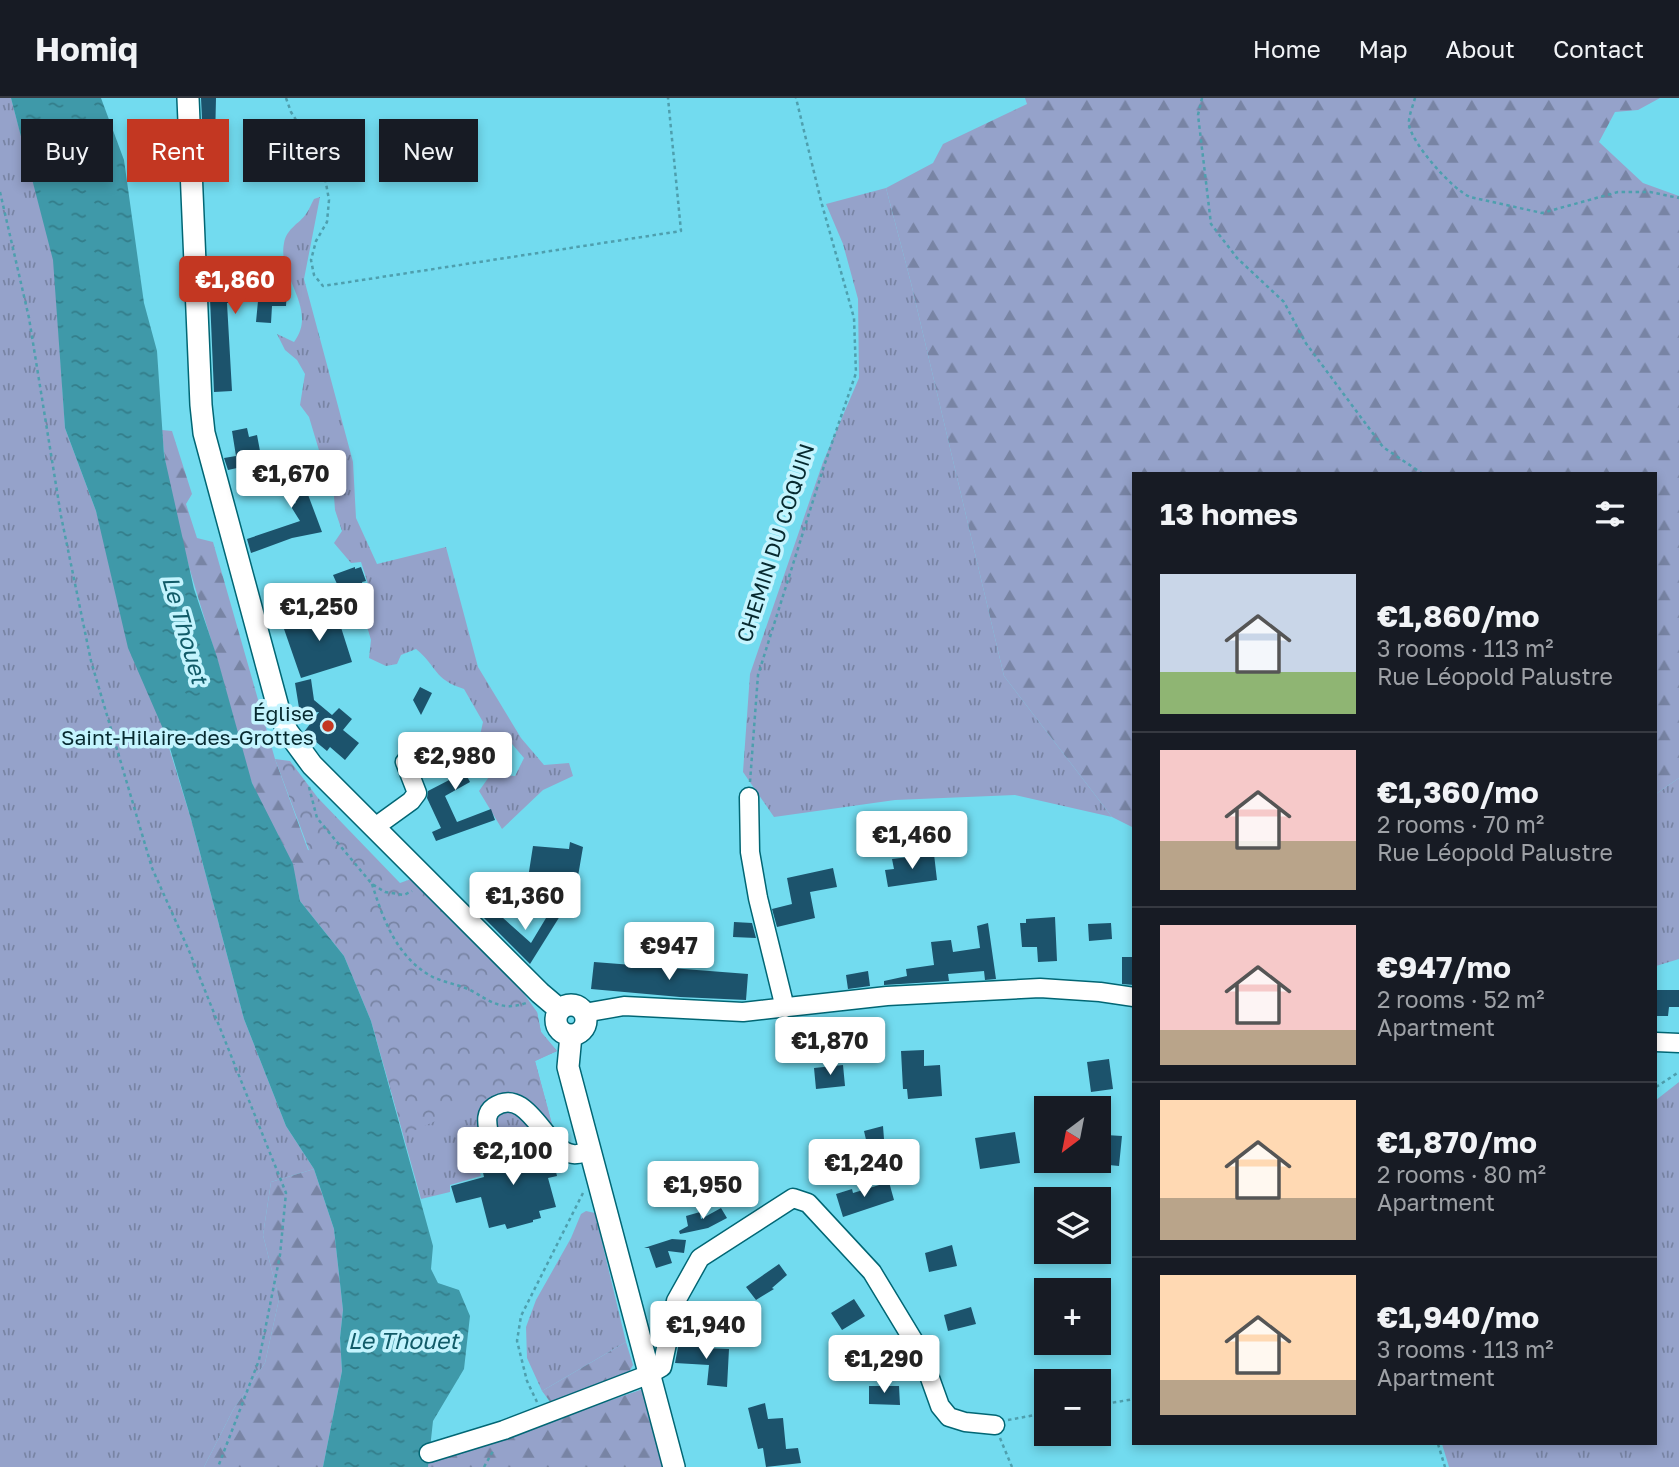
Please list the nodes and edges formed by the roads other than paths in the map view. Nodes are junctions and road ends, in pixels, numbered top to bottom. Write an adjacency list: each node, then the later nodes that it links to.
1 (188, 98): 4 (main road)
2 (424, 743): 4 (street)
3 (749, 797): 6 (street)
4 (375, 827): 7 (main road)
5 (1132, 997): 6 (street)
6 (785, 1008): 8 (street)
7 (560, 1010): 8 (main road); 9 (main road)
8 (584, 1013): 9 (main road)
9 (571, 1035): 12 (main road)
10 (1657, 1042): 11 (street)
11 (1679, 1043)
12 (590, 1151): 13 (street); 14 (main road)
13 (475, 1159)
14 (650, 1374): 15 (street); 16 (street); 17 (main road)
15 (995, 1425)
16 (429, 1453)
17 (674, 1467)

